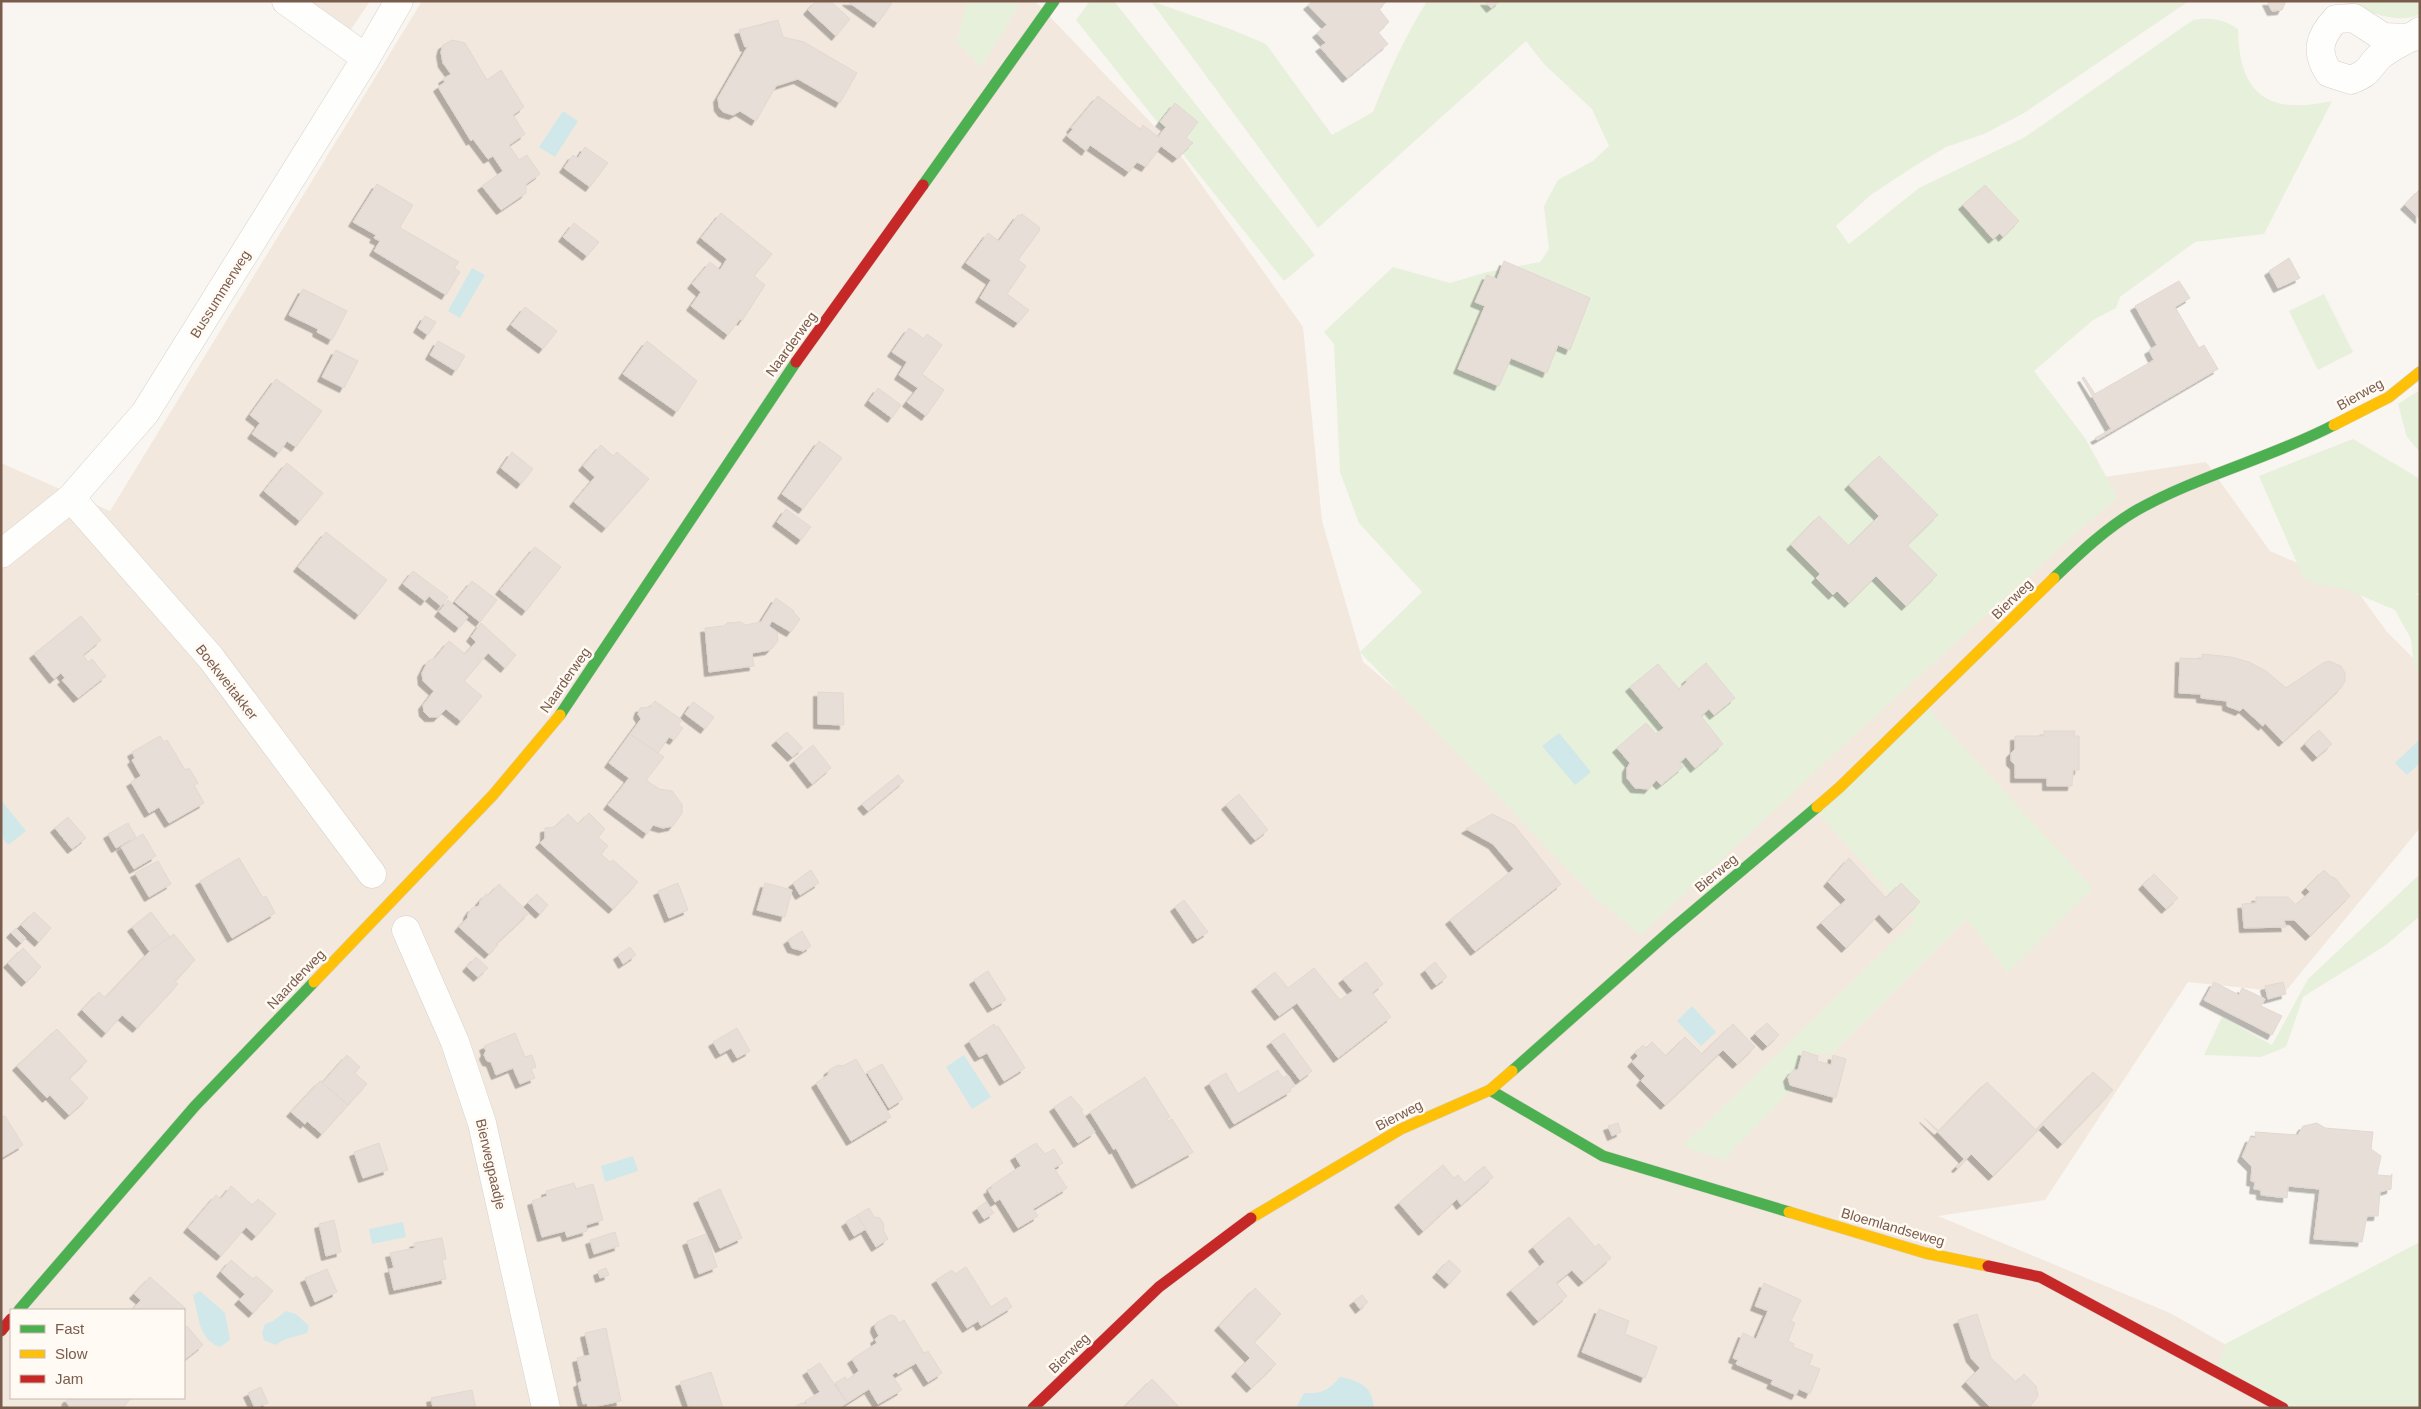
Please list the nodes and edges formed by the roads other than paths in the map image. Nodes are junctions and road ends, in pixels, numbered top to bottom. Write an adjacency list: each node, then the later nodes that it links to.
1 (286, 1): 4 (street)
2 (399, 1): 4 (street, Bussummerweg)
3 (1054, 1): 11 (street, Naarderweg)
4 (366, 58): 6 (street, Bussummerweg)
5 (2420, 372): 10 (street, Bierweg)
6 (71, 498): 7 (street, Bussummerweg); 8 (street, Boekweitakker)
7 (1, 554)
8 (372, 874)
9 (406, 930): 14 (street, Bierwegpaadje)
10 (1490, 1090): 15 (street, Bierweg); 16 (street, Bloemlandseweg)
11 (20, 1309)
12 (10, 1320): 13 (street)
13 (1, 1330)
14 (546, 1408)
15 (1034, 1408)
16 (2283, 1408)

